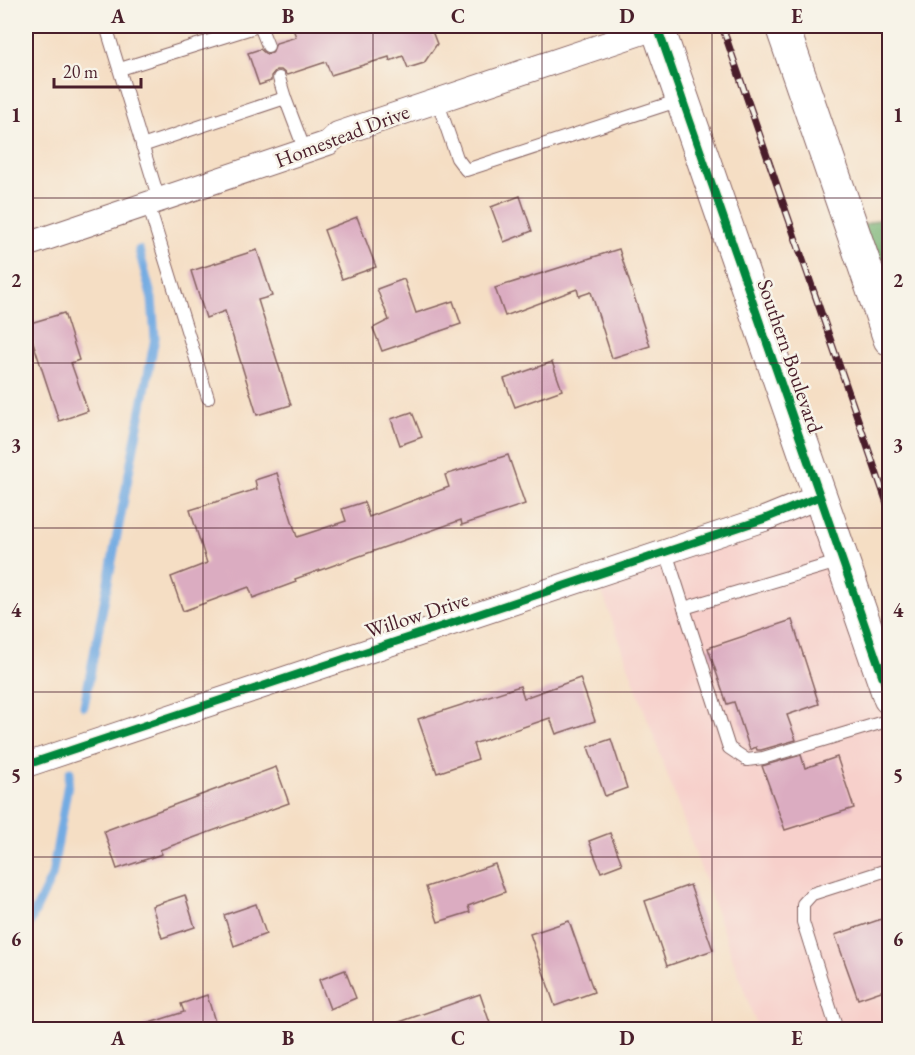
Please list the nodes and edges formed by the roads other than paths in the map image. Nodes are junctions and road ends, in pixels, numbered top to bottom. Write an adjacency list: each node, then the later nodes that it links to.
1 (106, 26): 6 (lane)
2 (259, 26): 5 (lane); 6 (lane)
3 (657, 26): 9 (street, Southern Boulevard); 10 (street, Homestead Drive)
4 (782, 26): 15 (street)
5 (268, 46)
6 (120, 69): 11 (lane)
7 (279, 78): 8 (lane)
8 (285, 98): 11 (lane); 12 (lane)
9 (683, 99): 10 (lane); 17 (street, Southern Boulevard)
10 (437, 100): 12 (street, Homestead Drive)
11 (142, 146): 13 (lane)
12 (305, 151): 13 (street, Homestead Drive)
13 (153, 202): 14 (street, Homestead Drive); 16 (lane)
14 (26, 245)
15 (890, 339)
16 (208, 398)
17 (818, 497): 18 (street, Willow Drive); 19 (street, Southern Boulevard)
18 (666, 552): 20 (lane); 23 (street, Willow Drive)
19 (841, 561): 20 (lane); 21 (street, Southern Boulevard)
20 (684, 608): 22 (lane)
21 (890, 698)
22 (890, 720)
23 (26, 765)
24 (890, 869): 25 (lane)
25 (837, 1029)

